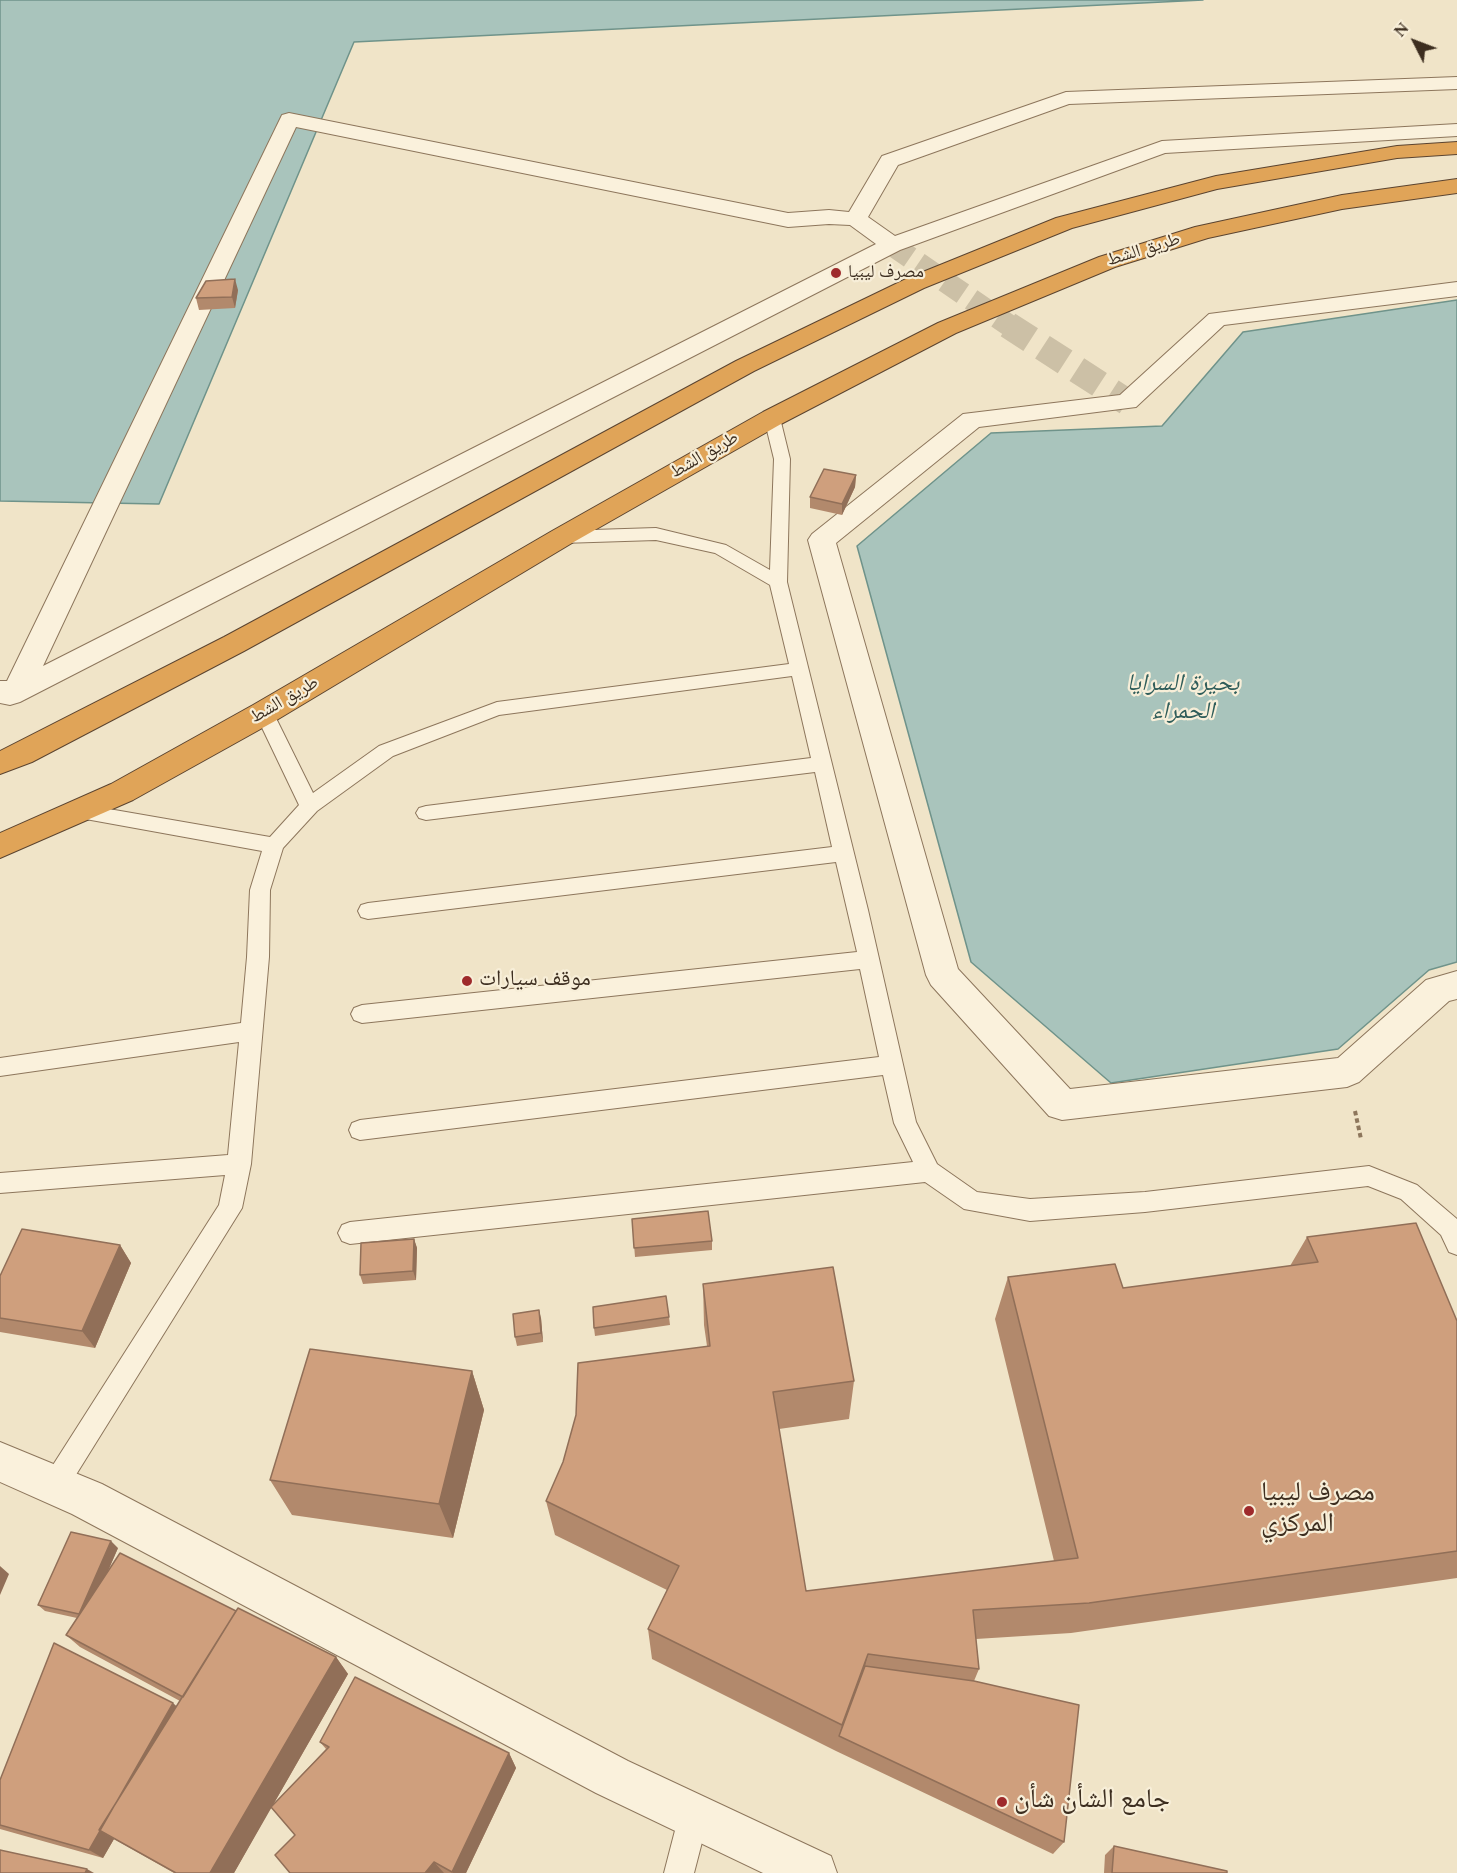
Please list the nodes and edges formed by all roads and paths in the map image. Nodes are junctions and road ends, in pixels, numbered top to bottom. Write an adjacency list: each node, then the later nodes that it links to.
1 (1457, 83): 5 (street)
2 (1457, 130): 6 (street)
3 (1457, 148): 14 (highway)
4 (1457, 186): 8 (highway, طريق الشط)
5 (856, 219): 6 (street); 12 (street)
6 (892, 245): 12 (street)
7 (1457, 289): 29 (street)
8 (772, 417): 9 (highway, طريق الشط); 10 (lane)
9 (562, 537): 10 (lane); 13 (highway, طريق الشط)
10 (778, 582): 11 (lane)
11 (799, 669): 15 (lane); 16 (lane)
12 (5, 694)
13 (264, 713): 16 (lane); 17 (highway, طريق الشط)
14 (0, 763)
15 (822, 764): 18 (lane); 21 (lane)
16 (310, 806): 19 (lane)
17 (80, 811): 19 (lane); 20 (highway, طريق الشط)
18 (426, 813)
19 (274, 845): 26 (lane)
20 (0, 846)
21 (844, 853): 22 (lane); 23 (lane)
22 (368, 911)
23 (869, 959): 25 (lane); 27 (lane)
24 (1457, 985): 29 (street)
25 (362, 1014)
26 (251, 1031): 28 (lane); 31 (lane)
27 (892, 1065): 30 (lane); 32 (lane)
28 (0, 1067)
29 (1347, 1072): 33 (path)
30 (360, 1130)
31 (238, 1164): 34 (lane); 38 (lane)
32 (929, 1171): 33 (lane); 35 (lane)
33 (1368, 1176): 36 (lane)
34 (0, 1183)
35 (350, 1233)
36 (1457, 1244)
37 (0, 1462): 38 (street)
38 (55, 1485): 39 (street)
39 (694, 1815): 40 (lane); 41 (street)
40 (679, 1873)
41 (814, 1873)

